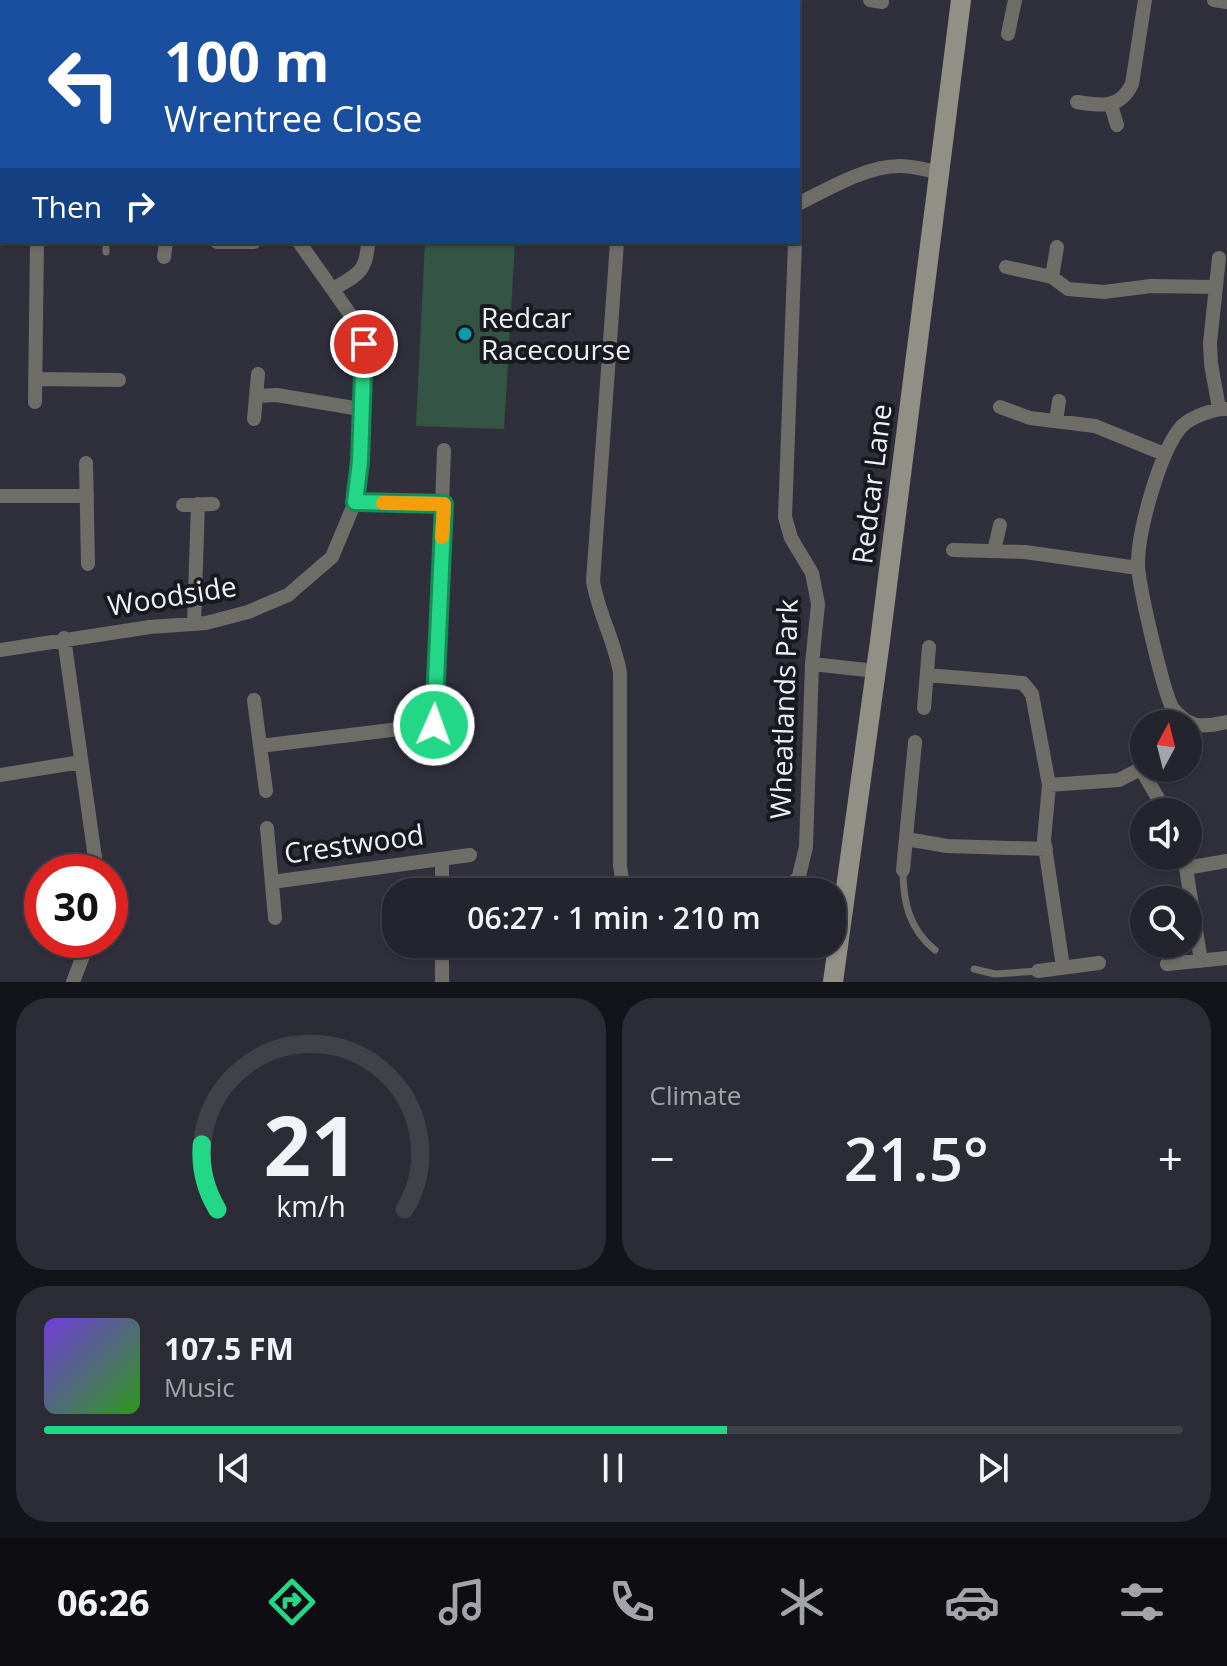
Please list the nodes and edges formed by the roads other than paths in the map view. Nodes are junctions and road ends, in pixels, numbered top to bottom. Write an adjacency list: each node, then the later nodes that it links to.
1 (961, 0): 10 (main road, Redcar Lane)
2 (1015, 0): 6 (street)
3 (1145, 0): 8 (street)
4 (1214, 0): 5 (street)
5 (1227, 2)
6 (1008, 34)
7 (1077, 102): 8 (street)
8 (1111, 105): 9 (street)
9 (1117, 125)
10 (939, 172): 11 (street); 54 (main road, Redcar Lane)
11 (800, 203)
12 (37, 244): 26 (street)
13 (106, 244): 19 (lane)
14 (300, 244): 24 (street, Woodside)
15 (368, 244): 24 (street)
16 (617, 244): 81 (street)
17 (795, 244): 53 (street, Wheatlands Park)
18 (1057, 247): 22 (street)
19 (106, 252)
20 (1219, 258): 23 (street)
21 (1006, 267): 22 (street)
22 (1052, 277): 23 (street)
23 (1215, 287): 32 (street)
24 (333, 289): 33 (street, Woodside)
25 (258, 374): 28 (street)
26 (36, 379): 27 (street); 30 (street)
27 (119, 380)
28 (256, 396): 33 (street); 34 (street)
29 (1059, 401): 35 (street)
30 (35, 402)
31 (1000, 407): 35 (street)
32 (1223, 408): 37 (street)
33 (360, 409): 41 (street, Woodside)
34 (254, 419)
35 (1056, 421): 37 (street)
36 (444, 450): 43 (street)
37 (1164, 454): 48 (street)
38 (86, 463): 40 (street)
39 (0, 496): 40 (street)
40 (87, 496): 47 (street)
41 (355, 502): 43 (street); 49 (street, Woodside)
42 (198, 504): 49 (street)
43 (444, 504): 62 (street)
44 (1000, 525): 46 (street)
45 (953, 550): 46 (street)
46 (994, 551): 48 (street)
47 (88, 564)
48 (1138, 568): 58 (street)
49 (194, 624): 50 (street, Woodside)
50 (64, 638): 52 (street, Woodside); 65 (street)
51 (929, 647): 55 (street)
52 (0, 650)
53 (812, 664): 54 (street); 82 (street, Wheatlands Park)
54 (876, 671): 95 (main road, Redcar Lane)
55 (927, 675): 57 (street); 68 (street)
56 (254, 700): 64 (street)
57 (924, 708)
58 (1175, 710)
59 (465, 721): 62 (street)
60 (1227, 722): 61 (street)
61 (1202, 724)
62 (434, 725): 64 (street)
63 (915, 742): 71 (street)
64 (260, 746): 69 (street)
65 (81, 762): 67 (street); 73 (street)
66 (1130, 774): 68 (street)
67 (0, 775)
68 (1049, 785): 72 (street)
69 (266, 791)
70 (267, 828): 83 (street, Crestwood)
71 (906, 839): 72 (street); 78 (street)
72 (1046, 849): 92 (street)
73 (94, 854)
74 (470, 855): 75 (street, Crestwood)
75 (442, 859): 80 (street, Crestwood); 83 (street, Crestwood)
76 (1227, 861): 77 (street)
77 (1202, 862)
78 (903, 870): 85 (lane)
79 (1186, 870): 89 (street)
80 (442, 878)
81 (622, 878)
82 (798, 878)
83 (272, 882): 84 (street, Crestwood)
84 (275, 918)
85 (935, 950)
86 (82, 958): 96 (street)
87 (442, 958): 97 (street)
88 (1227, 958): 89 (street)
89 (1201, 961): 91 (street)
90 (1099, 963): 92 (street)
91 (1167, 964)
92 (1063, 967): 94 (street)
93 (974, 969): 94 (lane)
94 (1038, 971)
95 (834, 979)
96 (73, 982)
97 (442, 982)

